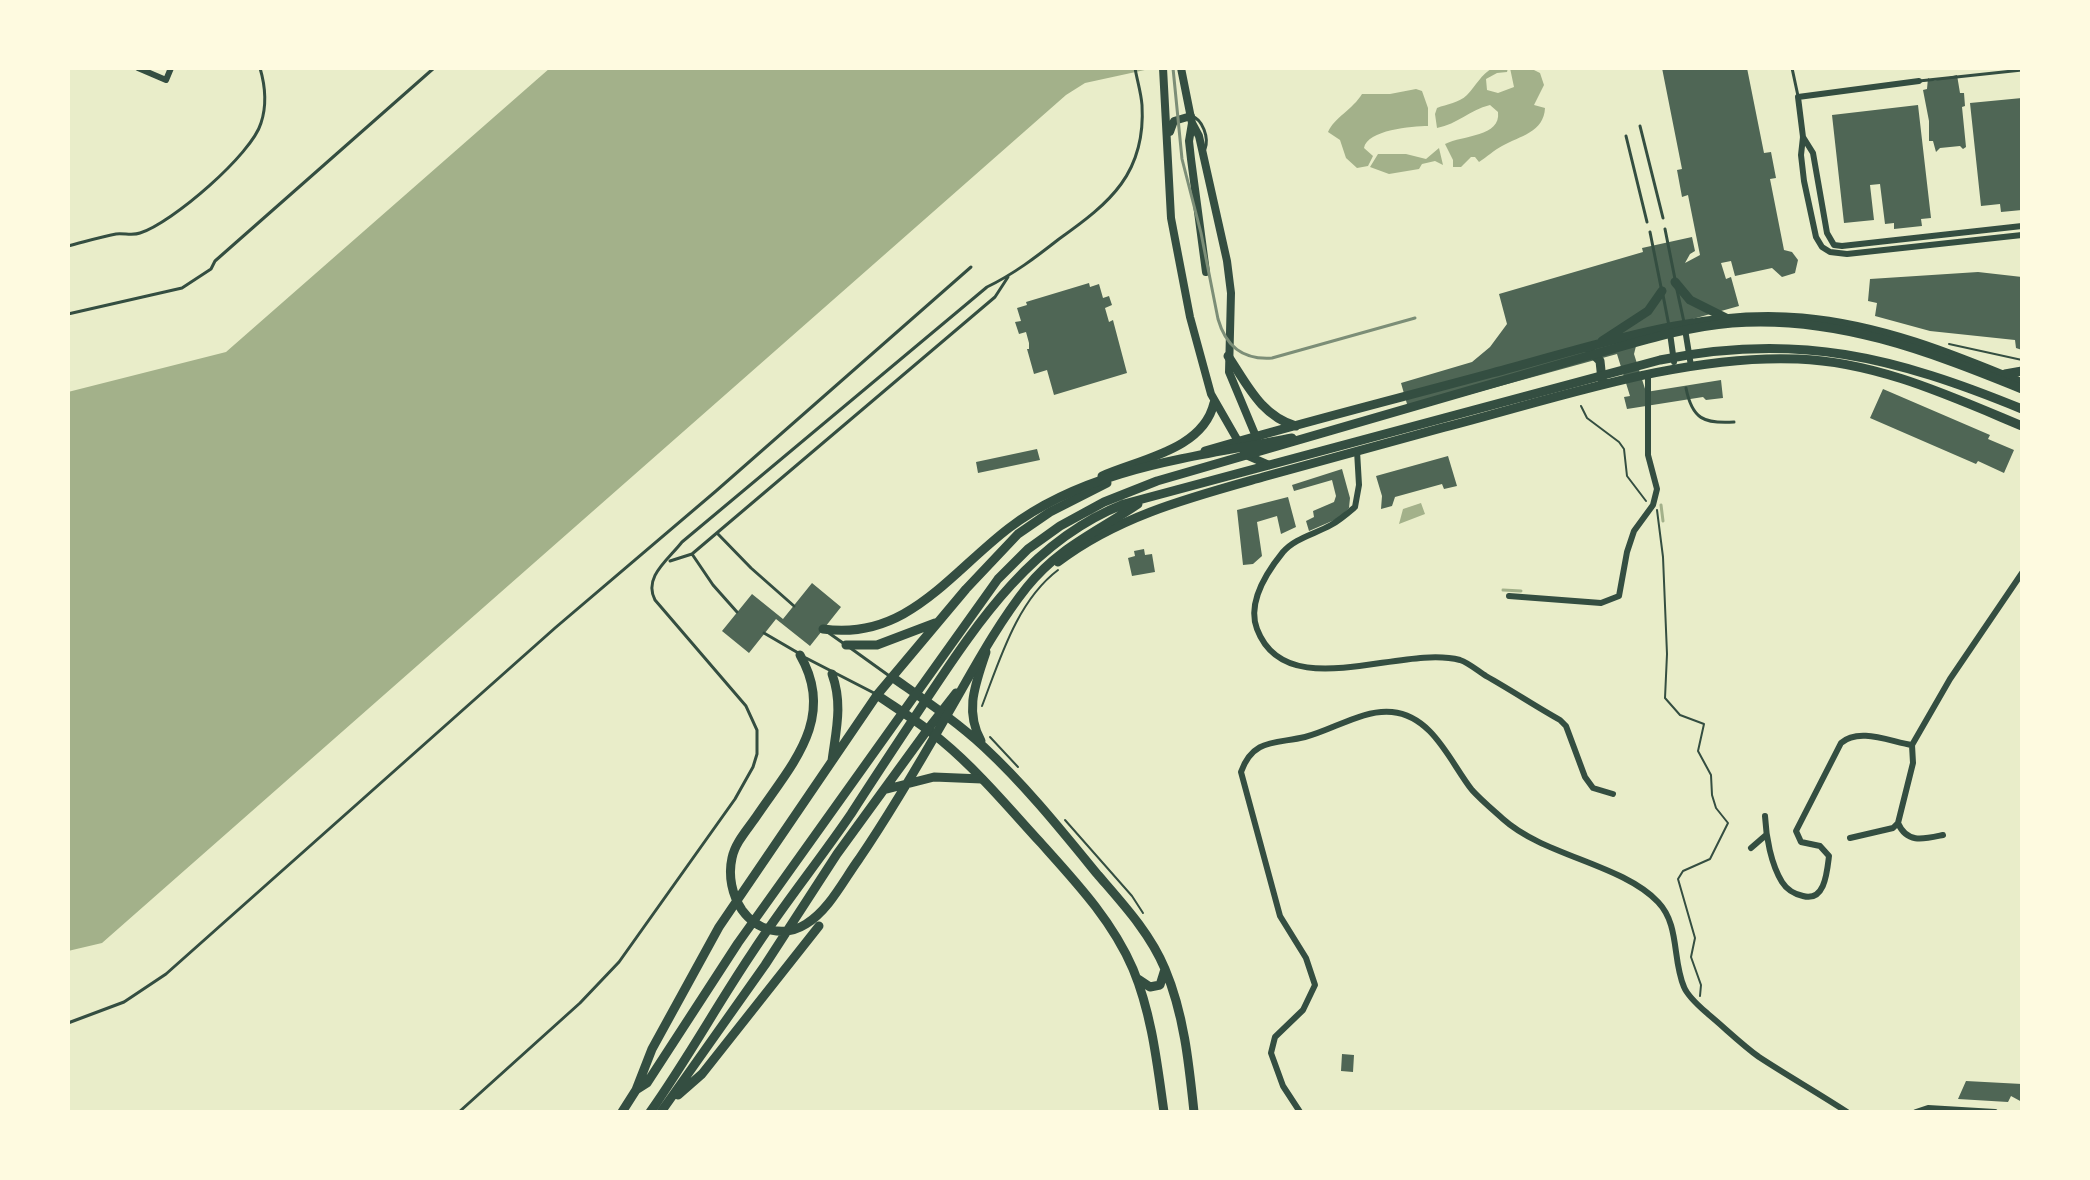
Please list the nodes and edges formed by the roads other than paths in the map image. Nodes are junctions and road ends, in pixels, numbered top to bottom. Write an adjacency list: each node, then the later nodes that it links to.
1 (138, 68): 2 (street)
2 (171, 68)
3 (260, 68): 23 (lane)
4 (434, 68): 29 (lane)
5 (1135, 68): 26 (lane)
6 (1792, 68): 11 (lane)
7 (1181, 69): 12 (main road)
8 (1163, 70): 16 (main road)
9 (2022, 70): 10 (lane)
10 (1919, 81): 11 (street)
11 (1798, 97): 15 (street)
12 (1192, 120): 16 (main road); 25 (main road); 35 (main road)
13 (1640, 126): 17 (lane)
14 (1626, 136): 18 (lane)
15 (1803, 137): 19 (street); 22 (street)
16 (1168, 148): 44 (main road)
17 (1663, 218)
18 (1647, 222)
19 (2022, 226)
20 (1665, 229): 27 (lane)
21 (1650, 232): 28 (lane)
22 (2021, 236)
23 (68, 246)
24 (971, 267): 91 (lane)
25 (1206, 272)
26 (1008, 277): 58 (lane); 60 (lane)
27 (1675, 282): 30 (main road); 31 (lane)
28 (1662, 291): 32 (lane); 33 (main road)
29 (68, 314)
30 (1728, 319): 31 (main road); 39 (main road)
31 (1684, 325): 32 (main road); 36 (street)
32 (1669, 328): 33 (main road); 37 (street)
33 (1596, 345): 34 (main road)
34 (1584, 349): 43 (main road); 47 (main road)
35 (1228, 356): 47 (main road); 49 (main road)
36 (1691, 366): 37 (main road); 48 (main road)
37 (1676, 369): 40 (main road)
38 (2022, 371): 39 (main road)
39 (2002, 374): 41 (main road)
40 (1648, 376): 43 (main road); 62 (street)
41 (2022, 386): 50 (main road)
42 (1686, 388): 46 (lane)
43 (1593, 389): 52 (main road)
44 (1214, 403): 51 (main road); 56 (main road)
45 (2022, 409): 57 (main road)
46 (1734, 422)
47 (1296, 426): 49 (main road)
48 (2022, 426)
49 (1257, 436): 51 (main road); 53 (main road)
50 (1314, 437): 66 (main road); 92 (main road)
51 (1237, 442): 53 (main road); 56 (main road)
52 (1357, 451): 54 (main road); 81 (street)
53 (1254, 460): 54 (main road); 55 (main road)
54 (1292, 469): 55 (main road)
55 (1221, 489): 69 (main road)
56 (1079, 496): 65 (main road)
57 (1144, 500): 70 (main road); 97 (main road)
58 (717, 533): 59 (lane); 63 (lane)
59 (692, 554): 60 (lane); 64 (lane)
60 (667, 562): 95 (lane)
61 (2022, 573): 76 (street)
62 (1509, 596)
63 (794, 606)
64 (737, 612)
65 (938, 622): 68 (main road); 72 (main road)
66 (823, 629): 68 (lane)
67 (764, 633): 70 (lane)
68 (846, 645): 72 (lane)
69 (986, 652): 74 (main road); 77 (main road)
70 (800, 655): 71 (lane)
71 (832, 674): 73 (lane); 78 (main road)
72 (892, 677): 73 (main road); 74 (main road)
73 (877, 695): 75 (main road); 78 (main road)
74 (941, 712): 75 (main road); 77 (main road)
75 (928, 729): 79 (main road); 80 (main road)
76 (1912, 745): 83 (street); 84 (street)
77 (985, 748): 89 (main road)
78 (831, 763): 92 (main road)
79 (982, 779): 80 (main road); 90 (main road)
80 (886, 789): 94 (main road)
81 (1613, 794)
82 (1765, 816): 84 (street)
83 (1898, 823): 85 (street); 86 (street)
84 (1766, 835): 87 (street)
85 (1943, 835)
86 (1850, 838)
87 (1751, 848)
88 (819, 926): 94 (main road)
89 (1165, 968): 90 (main road); 98 (main road)
90 (1136, 977): 93 (main road)
91 (68, 1023)
92 (636, 1090): 96 (main road)
93 (1163, 1109)
94 (662, 1110)
95 (459, 1112)
96 (622, 1112)
97 (650, 1112)
98 (1194, 1112)
99 (1300, 1112): 100 (street)
100 (1847, 1112)
101 (1916, 1112): 102 (street)
102 (1995, 1112)

